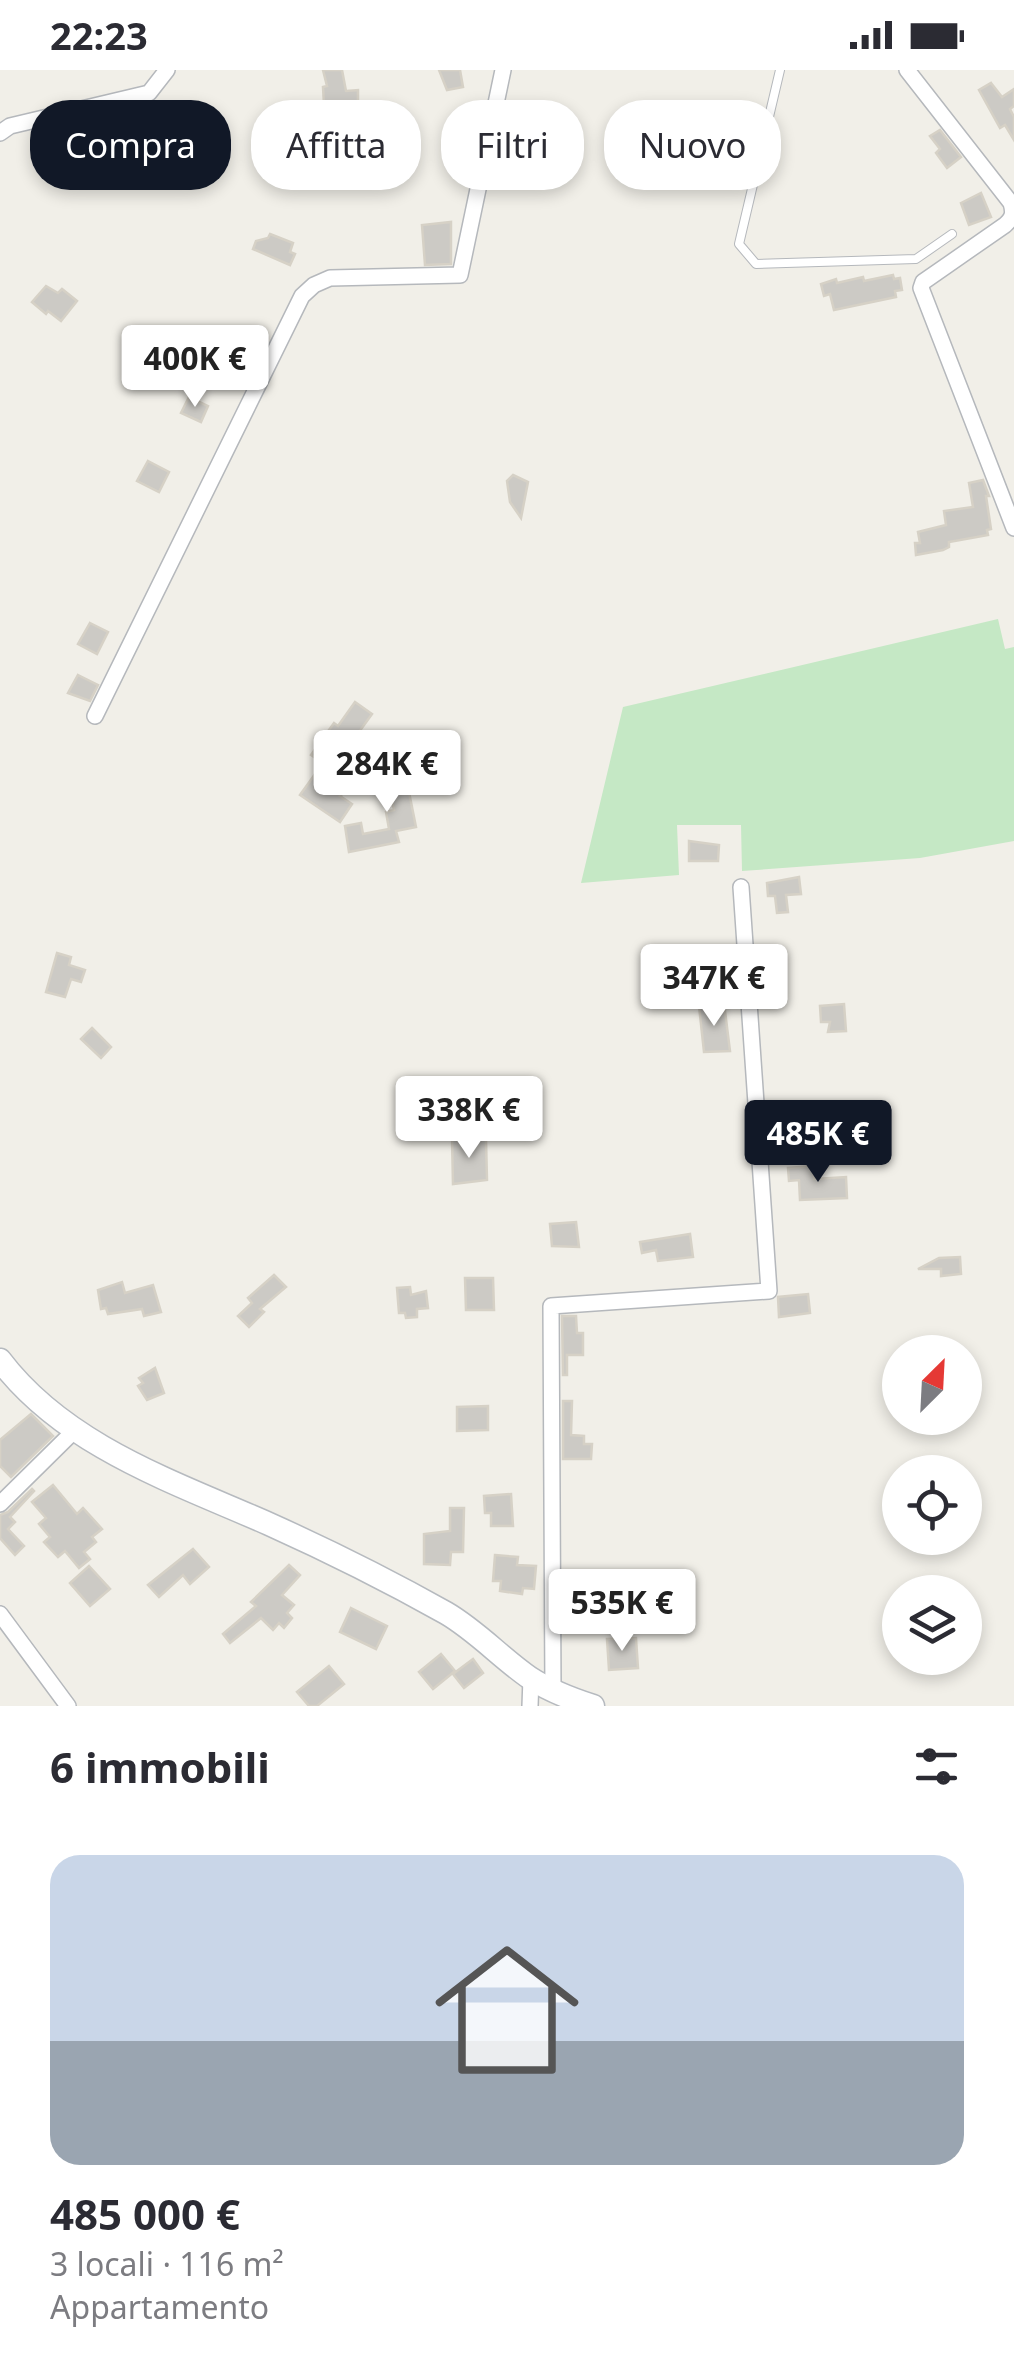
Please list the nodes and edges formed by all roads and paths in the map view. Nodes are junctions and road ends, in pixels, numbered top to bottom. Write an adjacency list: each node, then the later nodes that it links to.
1 (167, 70): 5 (street)
2 (503, 70): 8 (street)
3 (780, 70): 6 (lane)
4 (907, 70): 7 (street)
5 (0, 133)
6 (952, 234)
7 (1014, 528)
8 (95, 716)
9 (740, 888): 15 (street)
10 (0, 1360): 11 (main road)
11 (75, 1430): 12 (street); 14 (main road)
12 (0, 1504)
13 (0, 1614): 16 (street)
14 (531, 1678): 15 (main road); 17 (street)
15 (553, 1691): 18 (main road)
16 (68, 1706)
17 (530, 1706)
18 (592, 1706)

